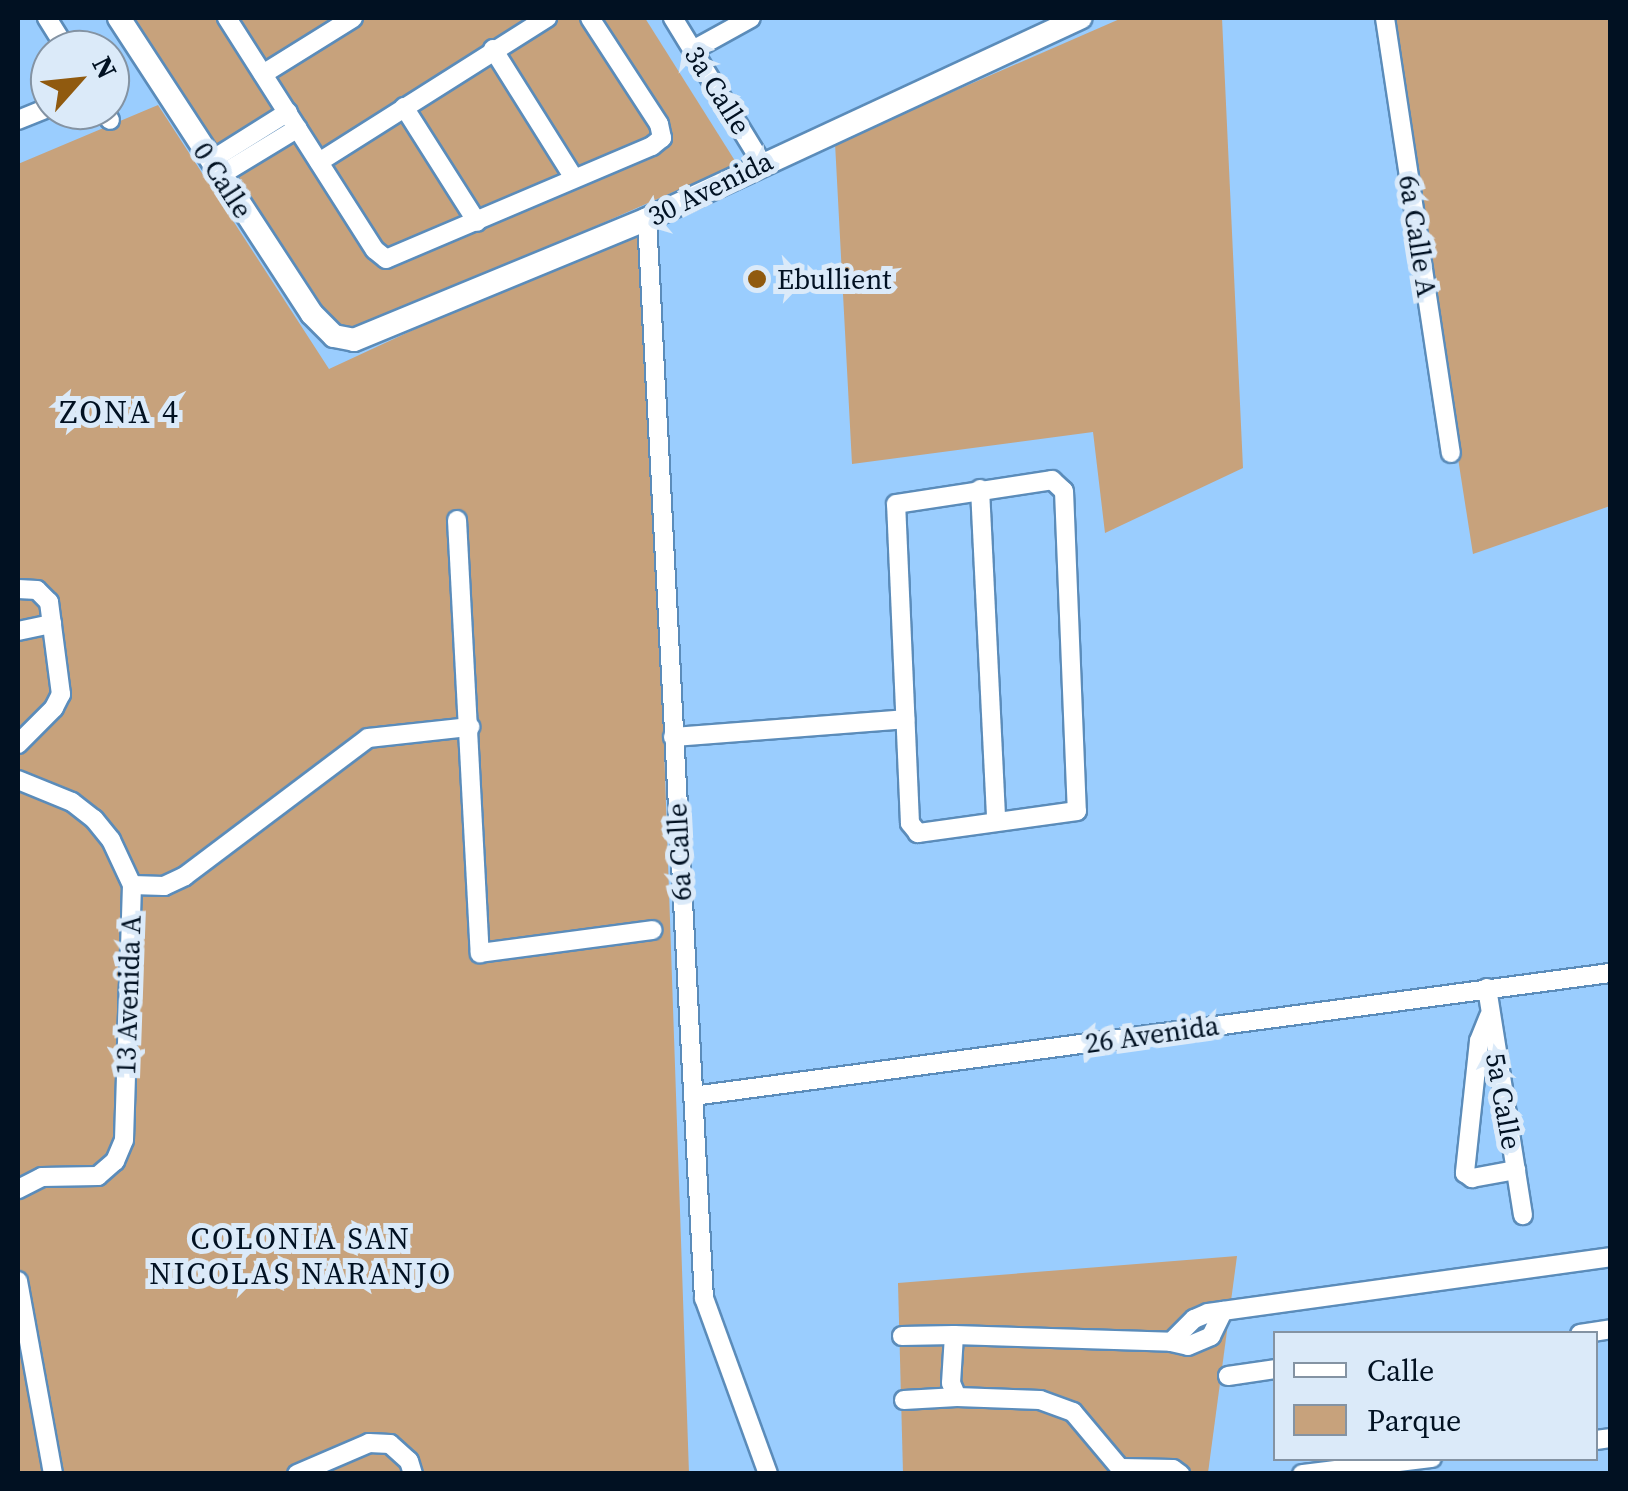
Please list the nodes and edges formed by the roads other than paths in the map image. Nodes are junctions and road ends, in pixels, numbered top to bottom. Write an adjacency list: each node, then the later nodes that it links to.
1 (119, 18): 17 (street, 0 Calle)
2 (228, 18): 12 (street)
3 (353, 18): 12 (street)
4 (547, 18): 10 (street)
5 (590, 18): 18 (street)
6 (673, 18): 11 (street, 3a Calle)
7 (751, 18): 11 (street)
8 (1081, 18): 16 (street, 30 Avenida)
9 (1385, 18): 22 (street, 6a Calle A)
10 (493, 50): 13 (street); 18 (street)
11 (693, 50): 16 (street, 3a Calle)
12 (263, 74): 14 (street)
13 (404, 107): 15 (street); 20 (street)
14 (293, 120): 15 (street); 17 (street)
15 (319, 162): 20 (street)
16 (762, 163): 19 (street, 30 Avenida)
17 (215, 168): 21 (street, 0 Calle)
18 (574, 178): 20 (street)
19 (648, 219): 21 (street, 30 Avenida); 30 (street, 6a Calle)
20 (477, 222)
21 (334, 336)
22 (1452, 454)
23 (980, 489): 28 (street); 33 (street); 33 (street)
24 (457, 520): 29 (street)
25 (18, 589): 26 (street)
26 (52, 624): 27 (street); 31 (street)
27 (18, 631)
28 (905, 719): 30 (street); 33 (street)
29 (470, 727): 34 (street); 35 (street)
30 (673, 737): 39 (street, 6a Calle)
31 (18, 744)
32 (18, 780): 34 (street, 13 Avenida A)
33 (996, 821)
34 (132, 885): 41 (street, 13 Avenida A)
35 (652, 930)
36 (1610, 972): 37 (street, 26 Avenida)
37 (1487, 988): 38 (street, 5a Calle); 39 (street, 26 Avenida)
38 (1489, 1016): 40 (street, 5a Calle); 40 (street)
39 (693, 1096): 56 (street, 6a Calle)
40 (1516, 1170): 42 (street, 5a Calle)
41 (18, 1189)
42 (1523, 1214)
43 (1610, 1257): 45 (street)
44 (18, 1280): 53 (street)
45 (954, 1335): 46 (street); 49 (street)
46 (902, 1336)
47 (1273, 1370): 48 (street)
48 (1228, 1376)
49 (957, 1397): 50 (street); 52 (street)
50 (904, 1400)
51 (1408, 1461): 58 (street)
52 (1124, 1471): 57 (street)
53 (54, 1474)
54 (297, 1474): 55 (street)
55 (413, 1474)
56 (768, 1474)
57 (1180, 1474)
58 (1302, 1474)

